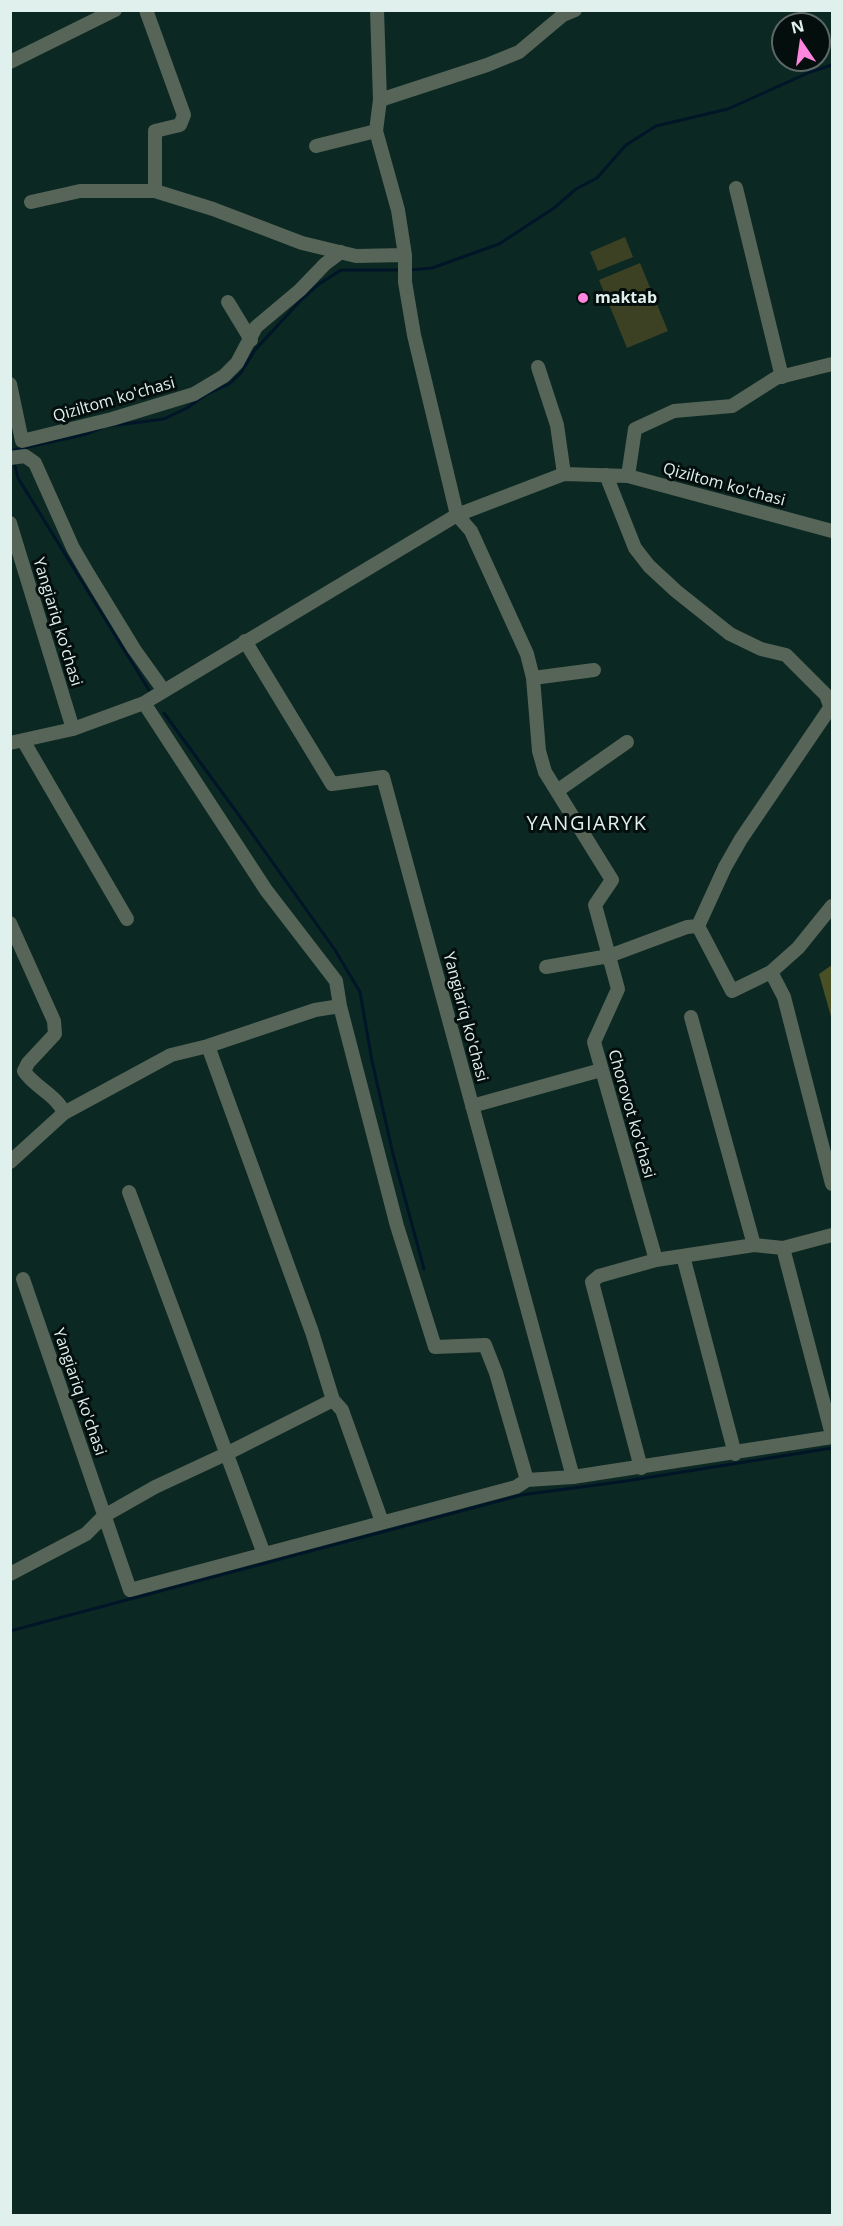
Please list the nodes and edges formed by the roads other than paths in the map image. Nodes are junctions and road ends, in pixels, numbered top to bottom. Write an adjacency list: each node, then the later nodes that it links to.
1 (115, 10): 5 (street)
2 (146, 10): 10 (street)
3 (377, 10): 6 (street)
4 (575, 10): 6 (street)
5 (10, 62)
6 (380, 100): 7 (street)
7 (376, 131): 8 (street); 13 (street)
8 (316, 147)
9 (736, 188): 18 (street)
10 (155, 191): 11 (street); 12 (street)
11 (31, 202)
12 (341, 252): 13 (street); 15 (street, Qiziltom ko'chasi)
13 (405, 255): 24 (street)
14 (228, 302): 15 (street)
15 (251, 340): 19 (street, Qiziltom ko'chasi)
16 (832, 364): 18 (street)
17 (538, 367): 21 (street)
18 (782, 376): 23 (street)
19 (10, 384)
20 (10, 458): 30 (street)
21 (564, 474): 22 (street, Qiziltom ko'chasi); 24 (street)
22 (606, 475): 23 (street, Qiziltom ko'chasi); 32 (street)
23 (628, 476): 26 (street, Qiziltom ko'chasi)
24 (457, 515): 27 (street); 29 (street)
25 (10, 524): 33 (street, Yangiariq ko'chasi)
26 (832, 531)
27 (245, 641): 30 (street); 49 (street, Yangiariq ko'chasi)
28 (594, 670): 29 (street)
29 (533, 678): 36 (street)
30 (164, 691): 31 (street)
31 (144, 702): 33 (street); 45 (street)
32 (832, 707): 40 (street)
33 (73, 729): 34 (street)
34 (17, 742): 38 (street)
35 (627, 742): 36 (street)
36 (557, 791): 42 (street, Chorovot ko'chasi)
37 (832, 906): 44 (street)
38 (127, 919)
39 (10, 923): 41 (street)
40 (698, 926): 42 (street); 44 (street)
41 (16, 950): 50 (street)
42 (609, 956): 43 (street); 48 (street, Chorovot ko'chasi)
43 (546, 967)
44 (771, 972): 52 (street)
45 (339, 1005): 47 (street); 66 (street)
46 (690, 1017): 55 (street)
47 (208, 1046): 50 (street); 60 (street)
48 (602, 1070): 49 (street); 58 (street, Chorovot ko'chasi)
49 (472, 1106): 65 (street, Yangiariq ko'chasi)
50 (64, 1113): 51 (street)
51 (10, 1162)
52 (832, 1184)
53 (129, 1192): 62 (street)
54 (832, 1235): 56 (street)
55 (754, 1245): 56 (street); 57 (street)
56 (783, 1248): 61 (street)
57 (683, 1256): 58 (street); 63 (street)
58 (656, 1260): 64 (street)
59 (23, 1279): 67 (street, Yangiariq ko'chasi)
60 (333, 1400): 62 (street); 68 (street)
61 (832, 1436): 63 (street)
62 (228, 1453): 67 (street); 69 (street)
63 (735, 1454): 64 (street)
64 (641, 1468): 65 (street)
65 (573, 1478): 66 (street)
66 (527, 1480): 68 (street)
67 (104, 1516): 69 (street, Yangiariq ko'chasi); 70 (street)
68 (382, 1522): 69 (street)
69 (264, 1554)
70 (10, 1574)

